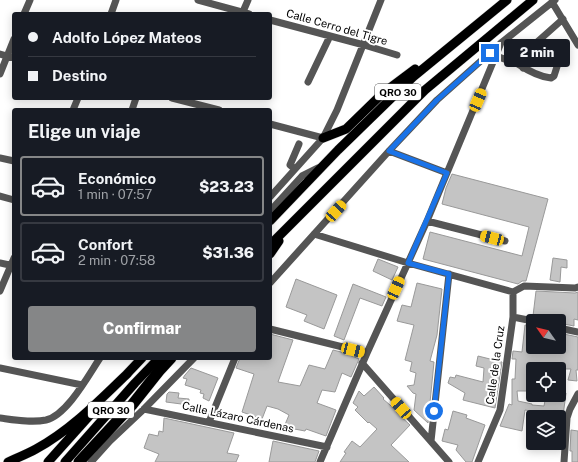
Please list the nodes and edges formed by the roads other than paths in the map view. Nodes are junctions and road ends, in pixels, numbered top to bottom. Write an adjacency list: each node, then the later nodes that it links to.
1 (30, 0): 10 (street)
2 (116, 0): 11 (street)
3 (198, 0): 12 (street)
4 (248, 0): 13 (street)
5 (381, 0): 19 (street)
6 (507, 0): 21 (main road, QRO 30)
7 (537, 0): 9 (main road)
8 (554, 1): 14 (street); 18 (street)
9 (530, 3): 45 (main road, QRO 30)
10 (25, 12)
11 (112, 12)
12 (241, 12)
13 (245, 12)
14 (563, 19): 20 (street); 25 (street)
15 (272, 21): 16 (street, Calle Cerro del Tigre)
16 (330, 36): 19 (street, Calle Cerro del Tigre); 27 (street)
17 (12, 44): 23 (street)
18 (501, 44): 24 (street); 33 (street)
19 (364, 45): 22 (street, Calle Cerro del Tigre); 31 (street)
20 (578, 45)
21 (442, 53): 31 (main road); 36 (main road, QRO 30)
22 (397, 55)
23 (7, 56): 26 (street)
24 (496, 56): 25 (street); 38 (street)
25 (521, 66): 25 (street)
26 (0, 74)
27 (308, 82)
28 (178, 100): 29 (street)
29 (204, 108)
30 (272, 125): 31 (street)
31 (323, 138): 37 (street)
32 (300, 144): 37 (street)
33 (389, 151): 38 (street); 46 (street)
34 (0, 158): 35 (street)
35 (12, 161)
36 (324, 165): 42 (street); 43 (main road, QRO 30)
37 (295, 169): 39 (street)
38 (447, 173): 44 (street)
39 (272, 195)
40 (0, 196): 41 (street)
41 (12, 199)
42 (272, 209)
43 (272, 219)
44 (426, 221): 47 (street); 52 (street)
45 (289, 226): 48 (main road, QRO 30); 49 (main road)
46 (314, 234): 52 (street); 55 (street)
47 (505, 241)
48 (272, 243)
49 (272, 251)
50 (0, 263): 51 (street)
51 (12, 263)
52 (408, 263): 54 (street); 64 (street)
53 (12, 265): 57 (street)
54 (449, 274): 58 (street); 79 (street)
55 (272, 281)
56 (578, 286): 58 (street)
57 (0, 291)
58 (513, 292): 59 (street, Calle de la Cruz)
59 (513, 317): 60 (street); 88 (street, Calle de la Cruz)
60 (526, 320)
61 (272, 329): 64 (street)
62 (566, 329): 63 (street)
63 (578, 332)
64 (367, 353): 71 (street)
65 (99, 360): 74 (street)
66 (140, 360): 73 (main road, QRO 30)
67 (157, 360): 83 (main road, QRO 30)
68 (169, 360): 84 (highway)
69 (192, 360): 76 (street)
70 (234, 360): 78 (street)
71 (362, 363): 79 (street); 80 (street)
72 (0, 368): 74 (street)
73 (128, 373): 81 (main road); 82 (main road, QRO 30)
74 (82, 385): 77 (street)
75 (578, 394): 89 (street)
76 (144, 409): 78 (street, Calle Lázaro Cárdenas); 85 (street)
77 (0, 418)
78 (209, 422): 80 (street, Calle Lázaro Cárdenas)
79 (431, 441): 87 (street)
80 (327, 447): 86 (street)
81 (8, 462)
82 (48, 462)
83 (65, 462)
84 (79, 462)
85 (91, 462)
86 (320, 462)
87 (449, 462)
88 (478, 462)
89 (564, 462)

